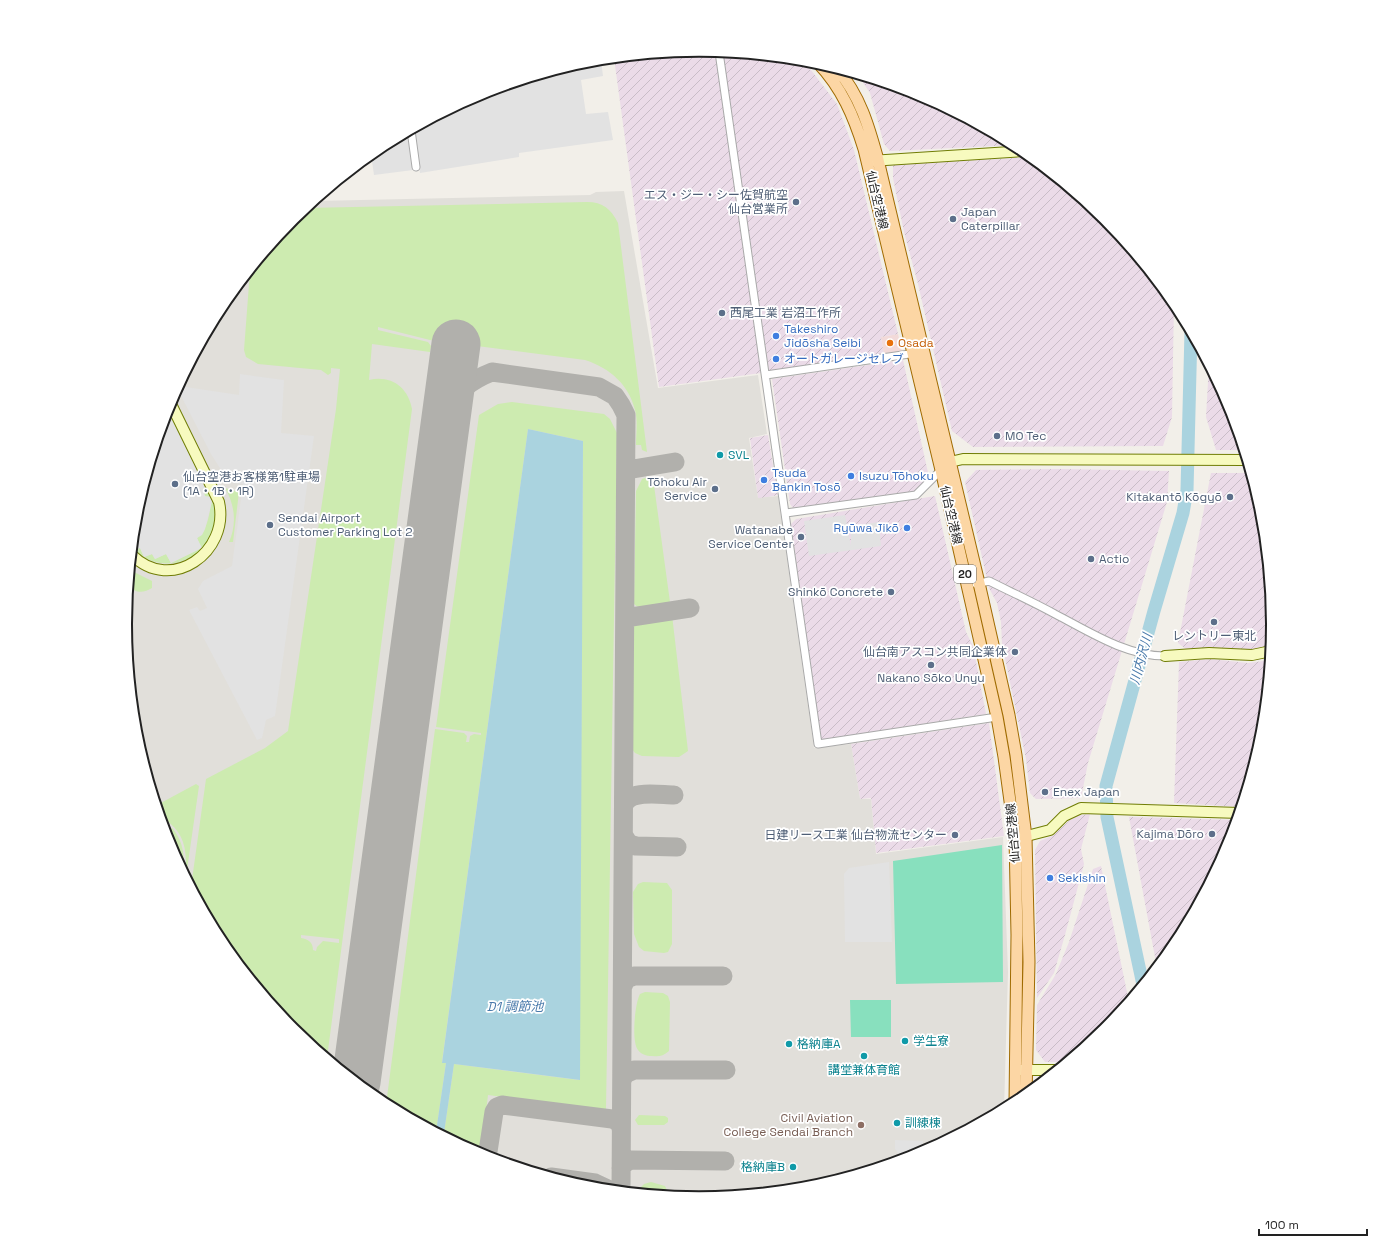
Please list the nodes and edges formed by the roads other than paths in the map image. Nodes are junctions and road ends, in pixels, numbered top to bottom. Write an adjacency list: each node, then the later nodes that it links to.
1 (720, 58): 10 (street)
2 (825, 71): 6 (main road, 仙台空港線 / 20)
3 (841, 75): 6 (main road, 仙台空港線 / 20)
4 (412, 136): 7 (street)
5 (1013, 152): 6 (street)
6 (873, 161): 8 (main road, 仙台空港線 / 20); 9 (main road, 仙台空港線 / 20)
7 (416, 167)
8 (924, 352): 9 (street); 13 (main road, 仙台空港線 / 20)
9 (912, 354): 10 (street); 14 (main road, 仙台空港線 / 20)
10 (766, 375): 15 (street)
11 (174, 410): 16 (street)
12 (1242, 460): 13 (street)
13 (950, 462): 14 (street); 17 (main road, 仙台空港線 / 20)
14 (941, 470): 15 (street); 18 (main road, 仙台空港線 / 20)
15 (786, 513): 21 (street)
16 (136, 558)
17 (979, 583): 18 (street); 20 (street); 23 (main road, 仙台空港線 / 20)
18 (967, 586): 21 (main road, 仙台空港線 / 20)
19 (1266, 652): 20 (street)
20 (1165, 656)
21 (997, 718): 23 (main road, 仙台空港線 / 20)
22 (1234, 814): 23 (street)
23 (1020, 838): 24 (main road, 仙台空港線 / 20)
24 (1021, 1070): 25 (street); 26 (main road, 仙台空港線 / 20); 27 (main road, 仙台空港線 / 20)
25 (1051, 1070)
26 (1025, 1089)
27 (1017, 1095)

